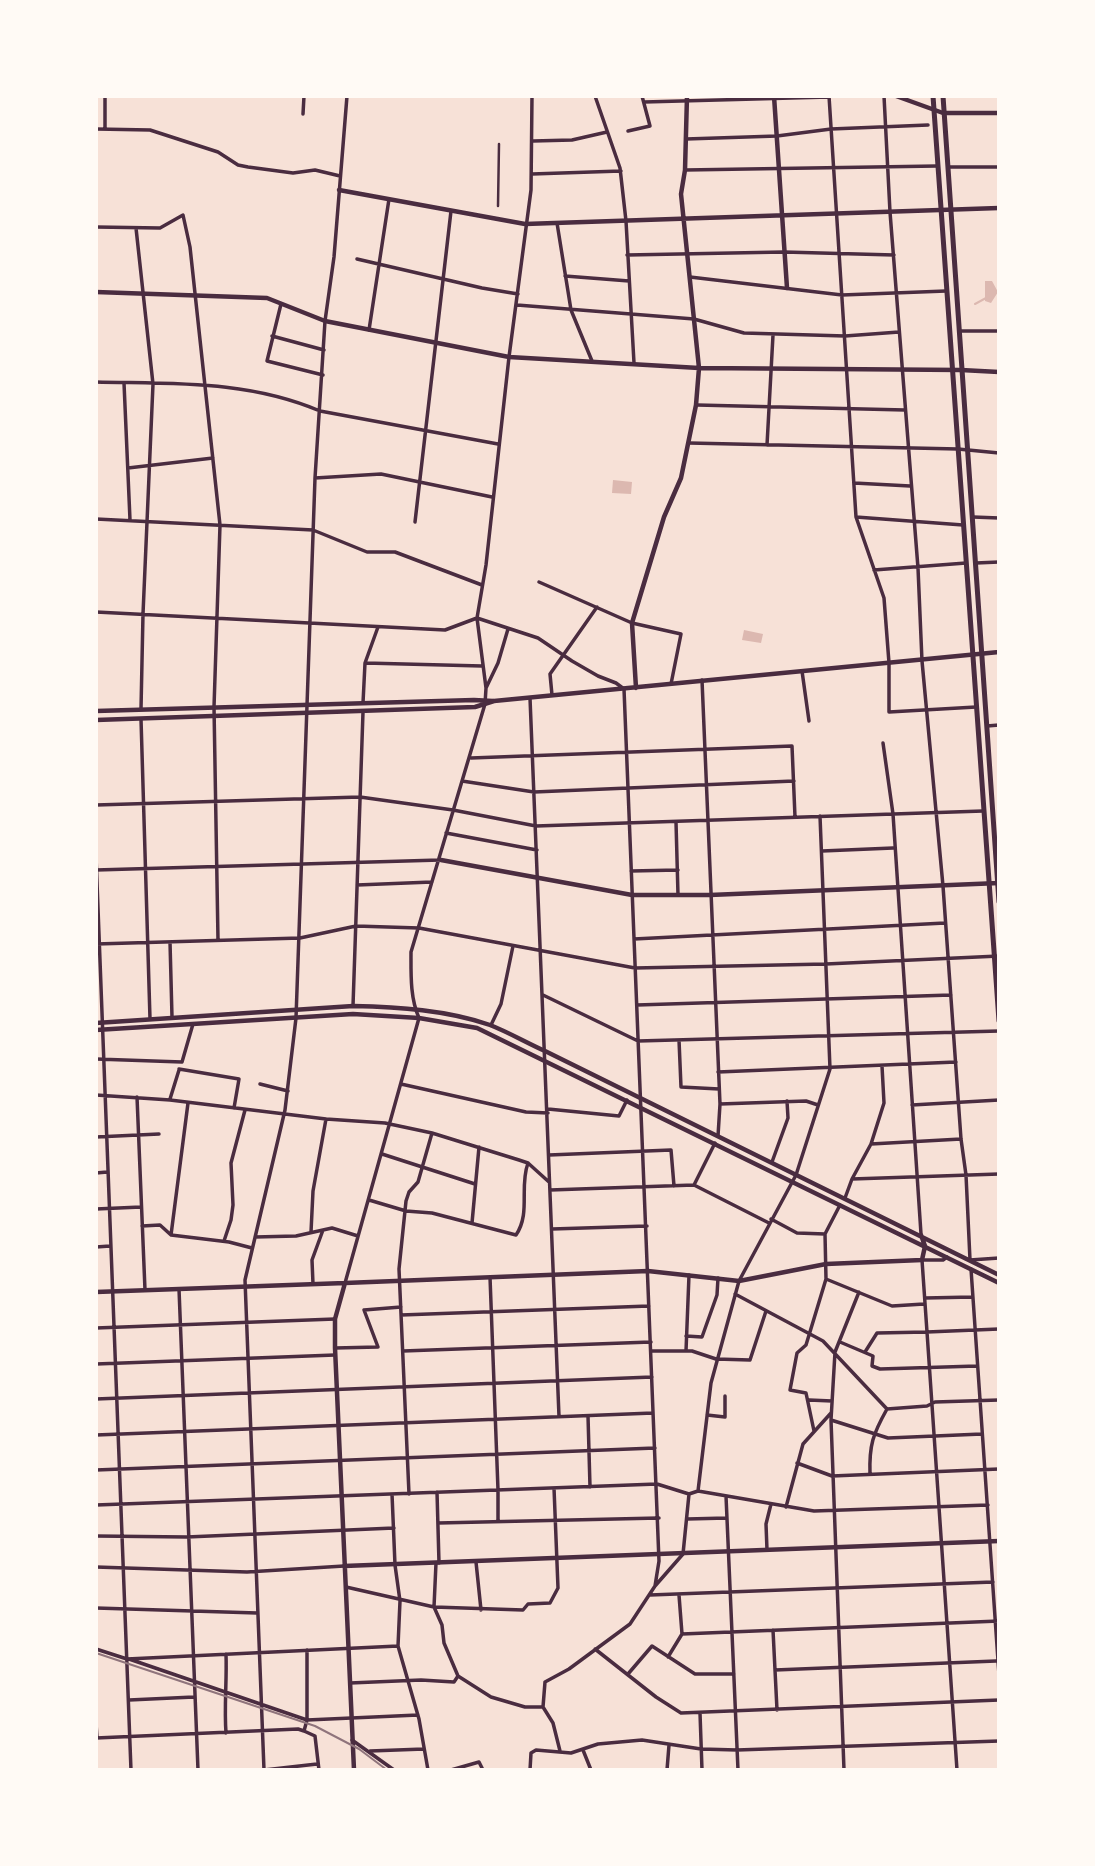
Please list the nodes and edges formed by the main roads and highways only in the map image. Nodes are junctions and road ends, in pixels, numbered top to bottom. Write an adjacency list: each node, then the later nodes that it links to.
1 (933, 96): 6 (main road)
2 (943, 96): 3 (main road)
3 (996, 811): 4 (main road)
4 (998, 883): 5 (main road)
5 (999, 902)
6 (997, 956): 7 (main road)
7 (999, 1021)

